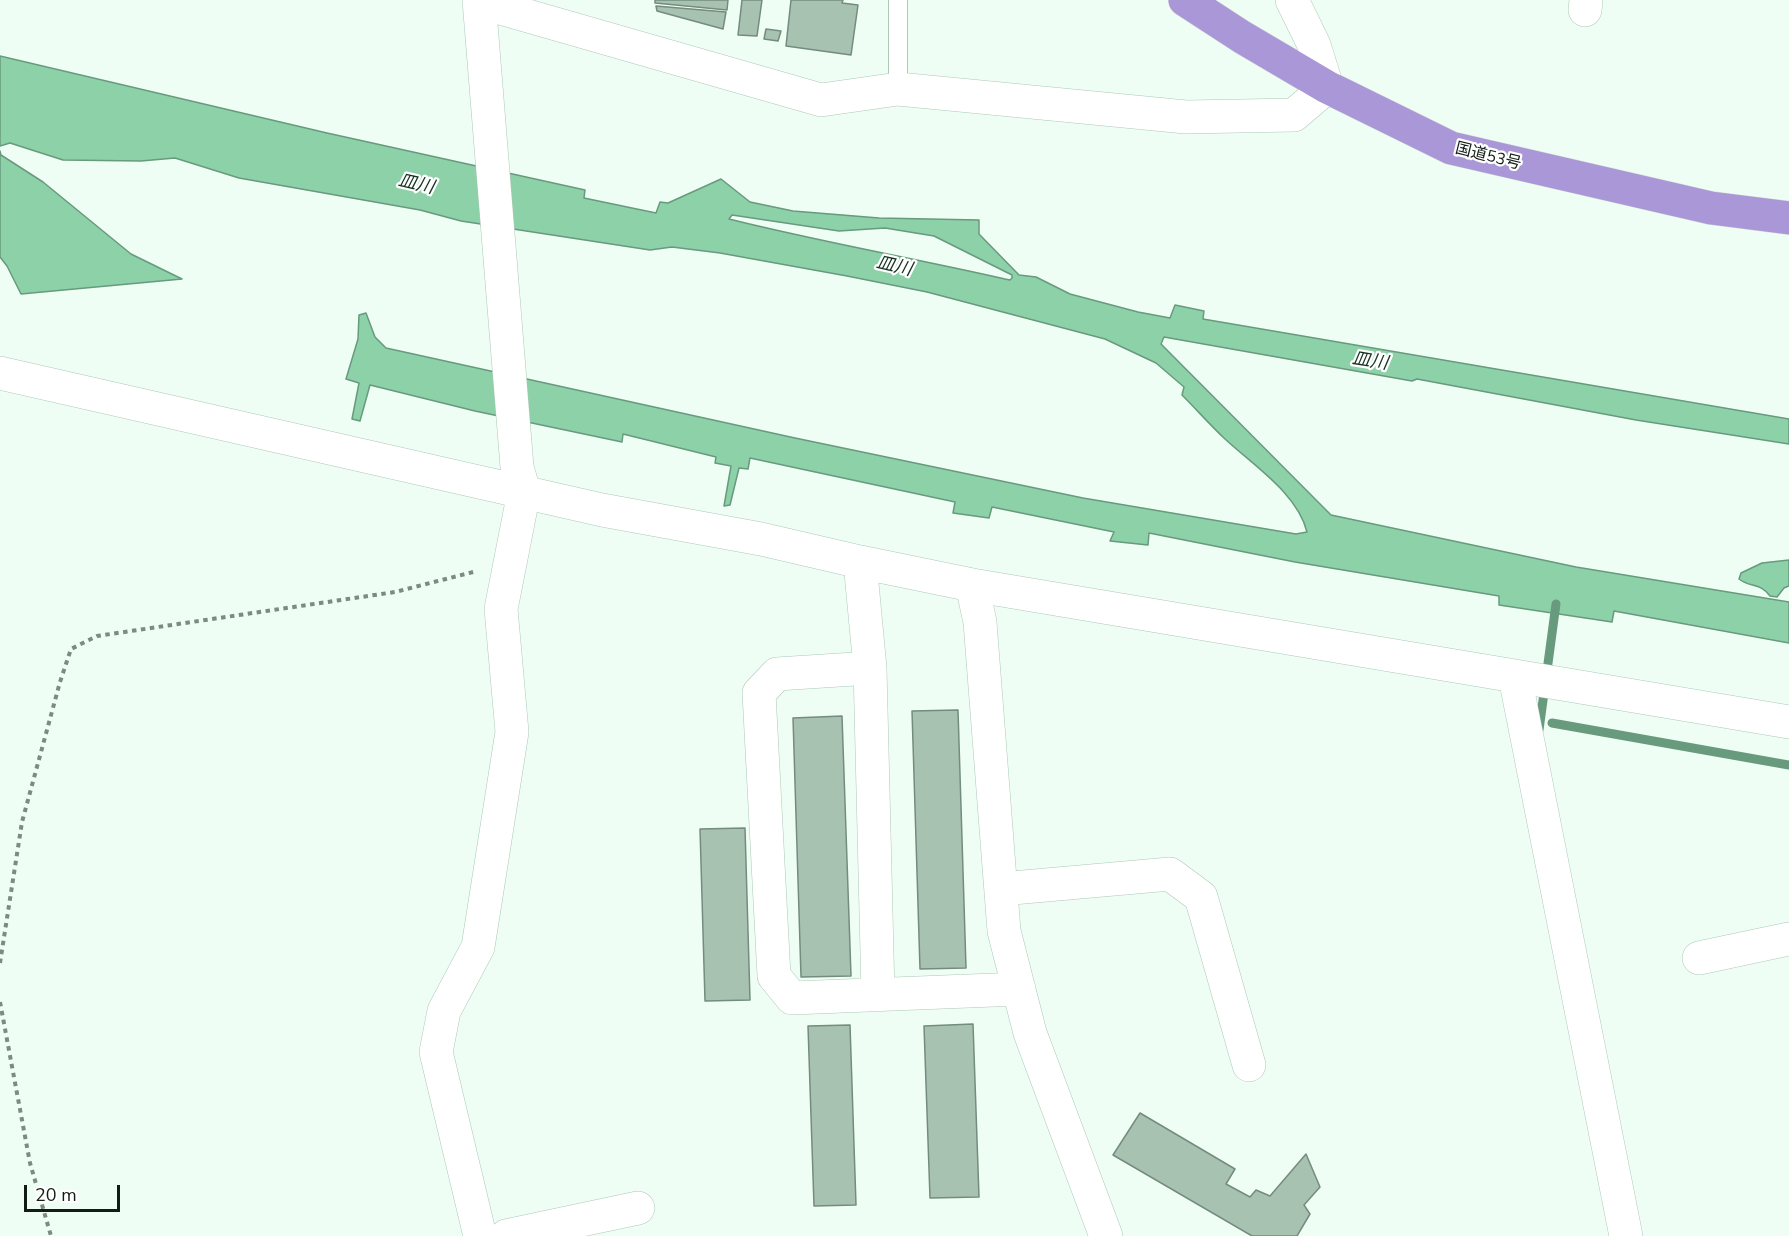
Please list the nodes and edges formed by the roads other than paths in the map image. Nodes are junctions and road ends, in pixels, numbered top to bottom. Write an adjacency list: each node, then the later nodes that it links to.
1 (898, 0): 6 (lane)
2 (1185, 0): 5 (highway, 国道53号)
3 (1292, 0): 5 (street)
4 (479, 1): 6 (street); 9 (street)
5 (1327, 87): 6 (street); 7 (highway, 国道53号)
6 (898, 89)
7 (1789, 218)
8 (0, 373): 9 (street)
9 (520, 480): 10 (street); 22 (street)
10 (860, 562): 11 (street); 12 (street)
11 (972, 585): 13 (street); 15 (street)
12 (870, 668): 19 (street); 19 (street)
13 (1515, 677): 14 (street); 25 (street)
14 (1789, 722)
15 (1000, 889): 18 (street); 20 (street)
16 (1789, 939): 17 (street)
17 (1699, 958)
18 (1019, 989): 19 (street); 24 (street)
19 (878, 994)
20 (1249, 1065)
21 (638, 1208): 23 (street)
22 (480, 1236)
23 (506, 1236)
24 (1107, 1236)
25 (1626, 1236)

